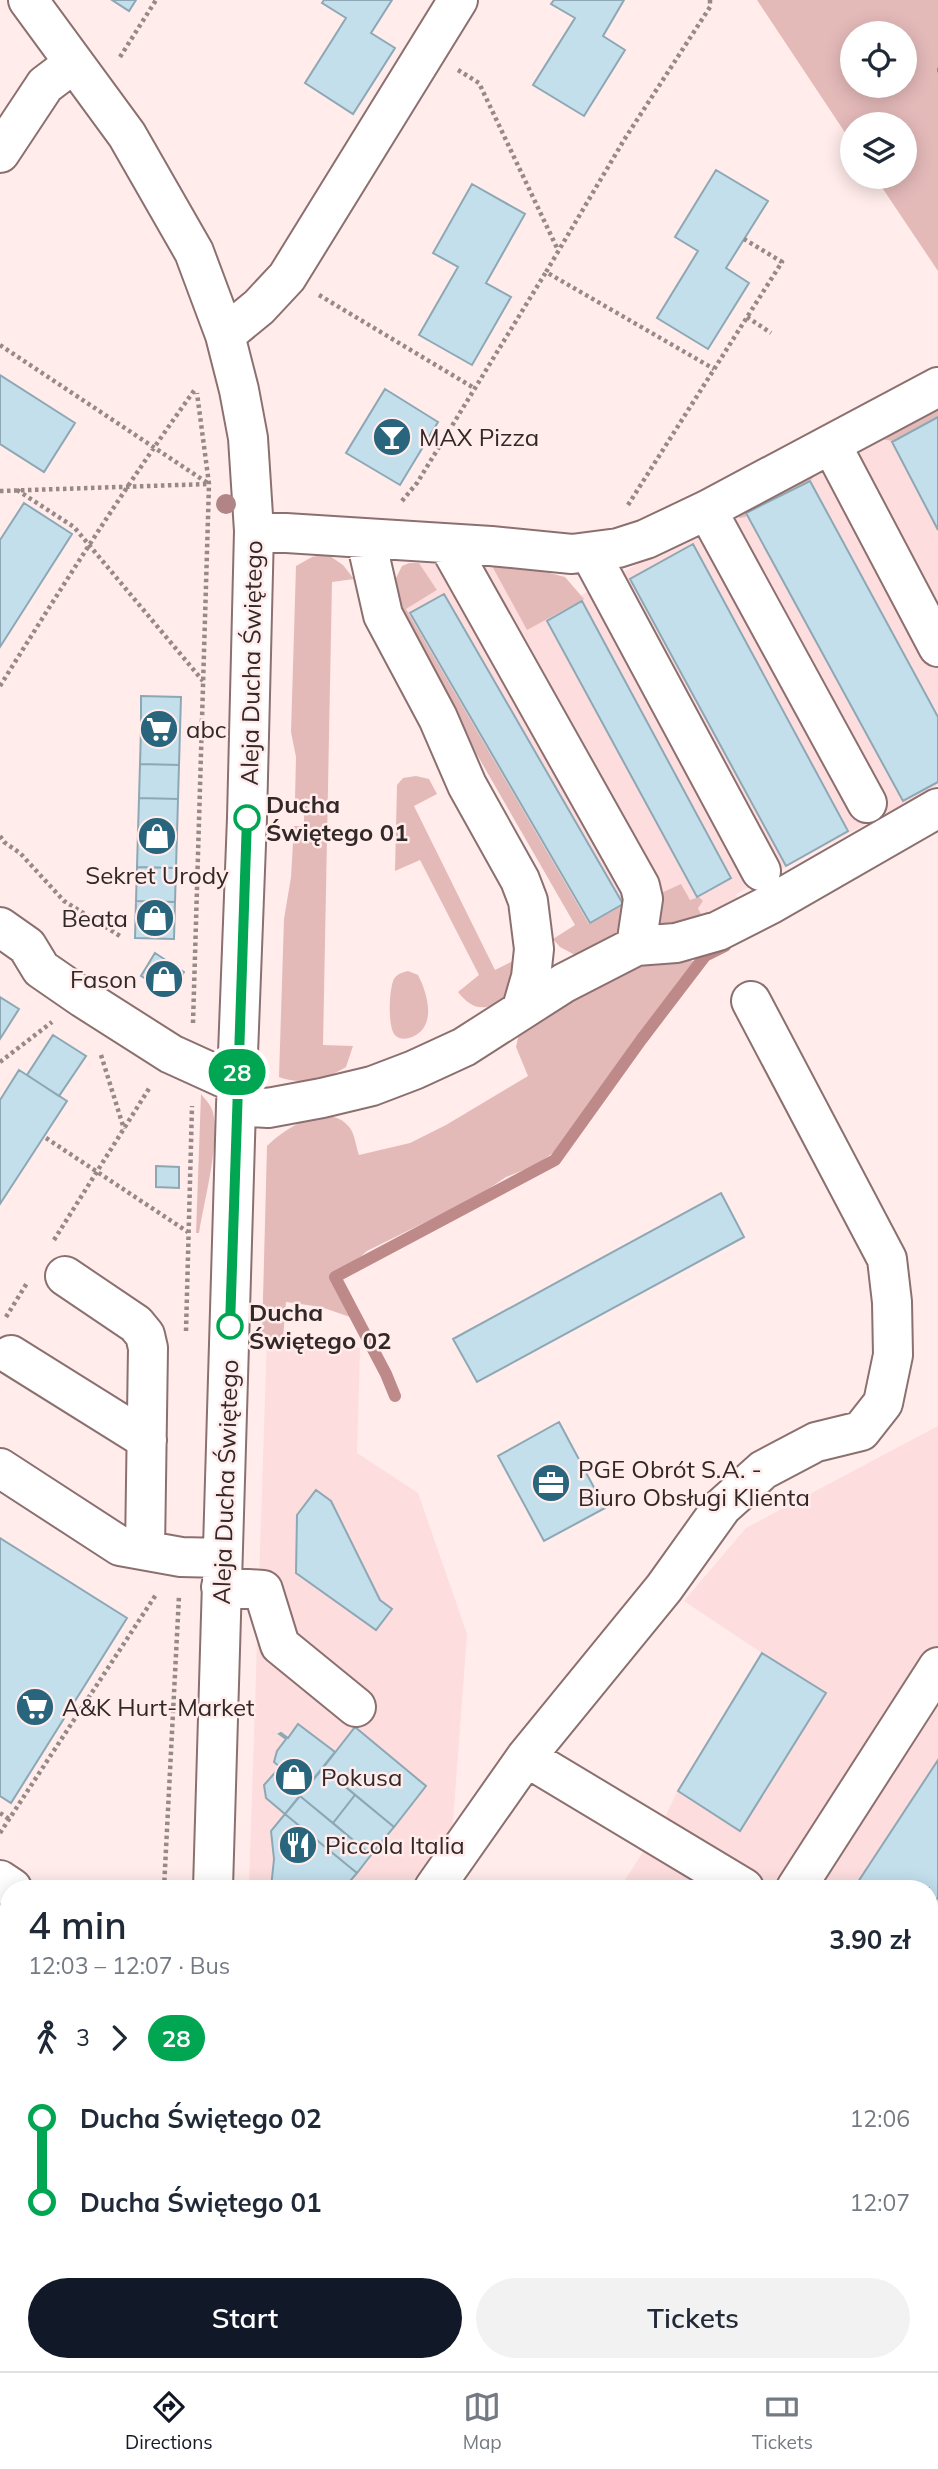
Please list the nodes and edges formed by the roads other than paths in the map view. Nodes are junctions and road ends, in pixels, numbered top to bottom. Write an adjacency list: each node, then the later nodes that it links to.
1 (28, 0): 3 (street, Aleja Ducha Świętego)
2 (458, 0): 5 (street)
3 (74, 63): 4 (street); 5 (street, Aleja Ducha Świętego)
4 (0, 153)
5 (225, 335): 9 (street, Aleja Ducha Świętego)
6 (938, 387): 7 (street)
7 (831, 444): 8 (street); 13 (street)
8 (707, 510): 12 (street); 14 (street)
9 (254, 531): 10 (street); 21 (street, Aleja Ducha Świętego)
10 (366, 540): 11 (street); 20 (street)
11 (448, 544): 12 (street); 18 (street)
12 (590, 553): 16 (street)
13 (938, 647)
14 (867, 803)
15 (938, 808): 18 (street)
16 (761, 871)
17 (0, 927): 21 (street)
18 (636, 946): 20 (street)
19 (751, 1001): 30 (street)
20 (522, 1008): 21 (street)
21 (236, 1095): 27 (street, Aleja Ducha Świętego)
22 (57, 1262): 24 (street)
23 (6, 1341): 24 (street)
24 (147, 1440): 26 (street)
25 (0, 1468): 26 (street)
26 (163, 1553): 27 (street)
27 (222, 1572): 29 (street); 31 (street, Aleja Ducha Świętego)
28 (938, 1667): 34 (street)
29 (356, 1707)
30 (526, 1757): 32 (street); 33 (street)
31 (213, 1880)
32 (441, 1880)
33 (731, 1880)
34 (801, 1880)

